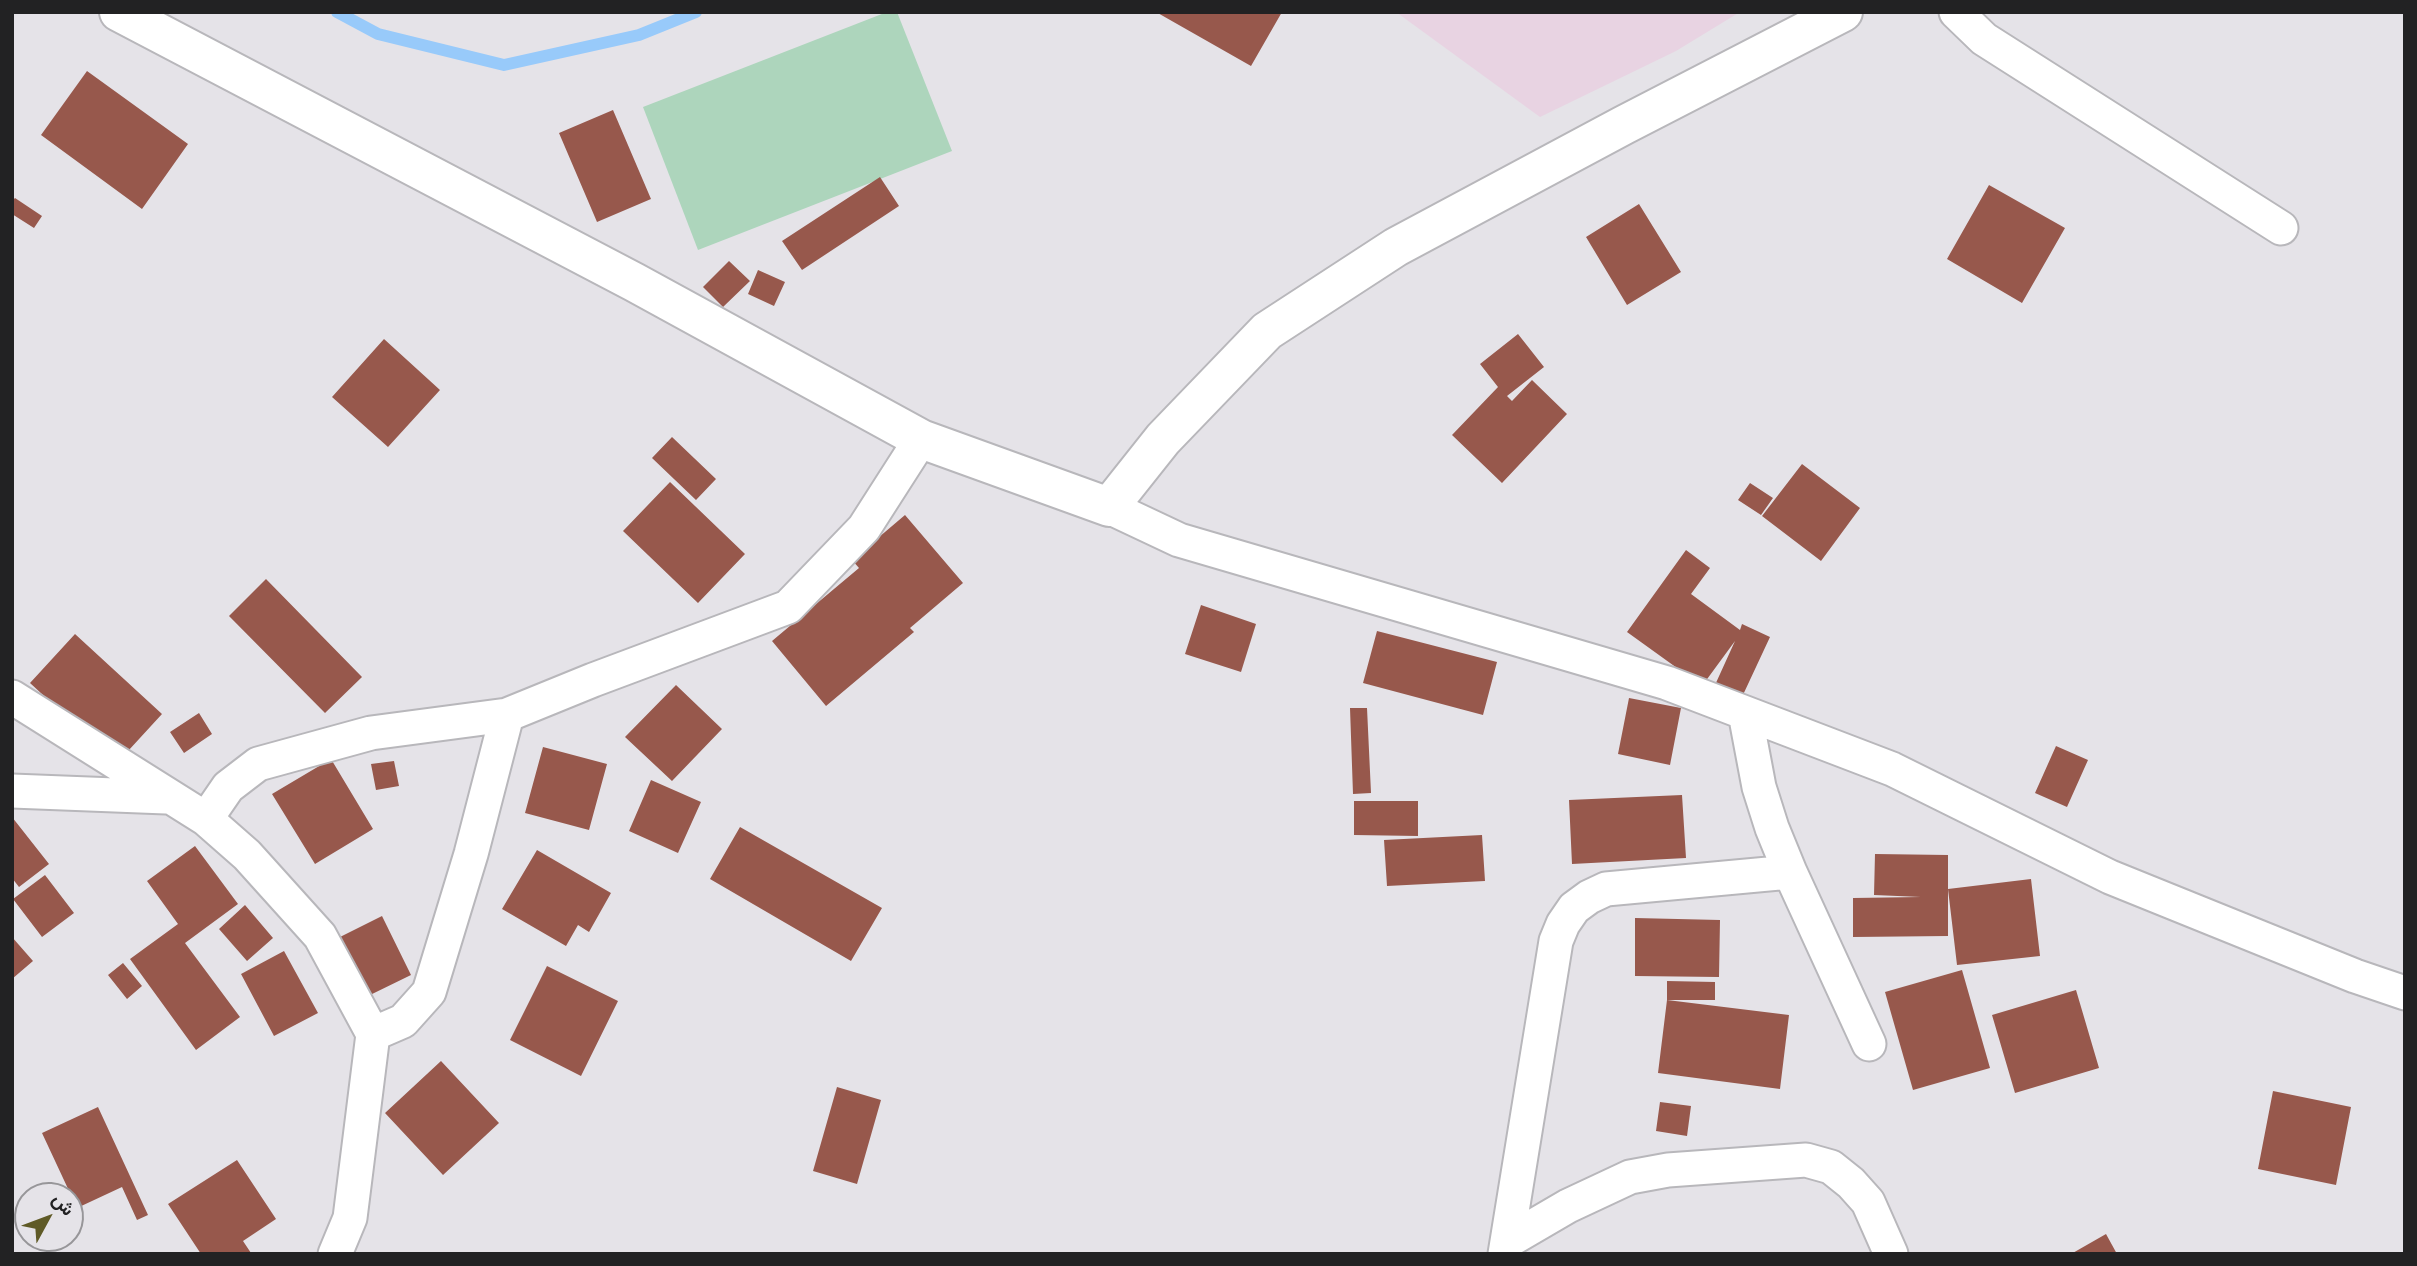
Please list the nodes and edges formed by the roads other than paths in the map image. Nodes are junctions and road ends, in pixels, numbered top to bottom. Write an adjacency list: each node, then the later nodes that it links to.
1 (119, 12): 5 (street)
2 (1843, 12): 6 (street)
3 (1956, 12): 4 (street)
4 (2281, 228)
5 (920, 439): 6 (street); 9 (street)
6 (1109, 507): 8 (street)
7 (12, 697): 11 (street)
8 (1745, 713): 13 (street); 14 (street)
9 (507, 715): 12 (street); 15 (street)
10 (12, 791): 11 (street)
11 (169, 797): 12 (street)
12 (206, 819): 15 (street)
13 (1790, 872): 16 (street); 17 (street)
14 (2405, 993)
15 (373, 1034): 18 (street)
16 (1869, 1044)
17 (1507, 1247): 19 (street)
18 (335, 1254)
19 (1891, 1254)

